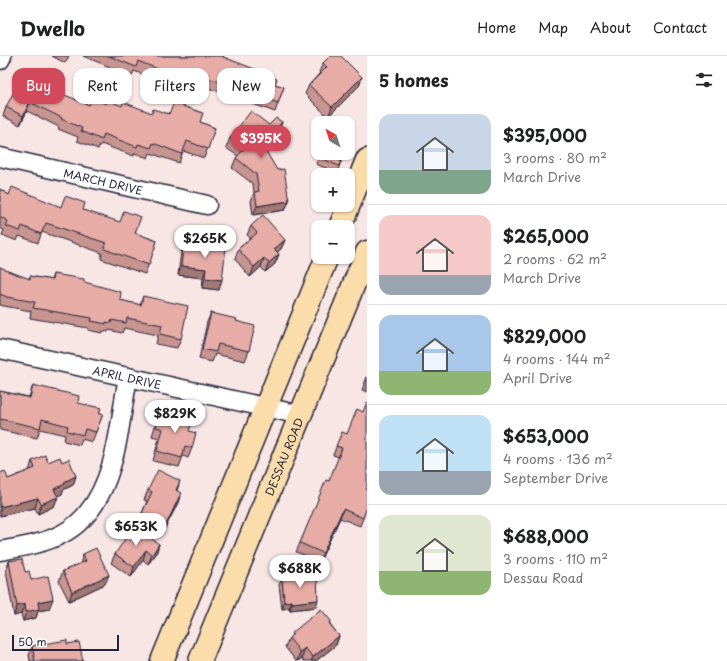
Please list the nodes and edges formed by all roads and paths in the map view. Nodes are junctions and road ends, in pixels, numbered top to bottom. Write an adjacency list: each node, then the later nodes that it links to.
1 (2, 56): 2 (street)
2 (0, 60)
3 (0, 158): 5 (street, MARCH DRIVE)
4 (367, 160): 6 (main road)
5 (207, 205)
6 (343, 220)
7 (367, 252): 9 (main road, DESSAU ROAD)
8 (324, 264): 12 (main road)
9 (362, 277): 13 (main road, DESSAU ROAD)
10 (0, 349): 11 (street, APRIL DRIVE)
11 (128, 377): 12 (street, APRIL DRIVE); 14 (street)
12 (266, 406): 13 (street, APRIL DRIVE); 15 (main road)
13 (301, 415): 16 (main road, DESSAU ROAD)
14 (0, 551)
15 (162, 661)
16 (200, 661)

